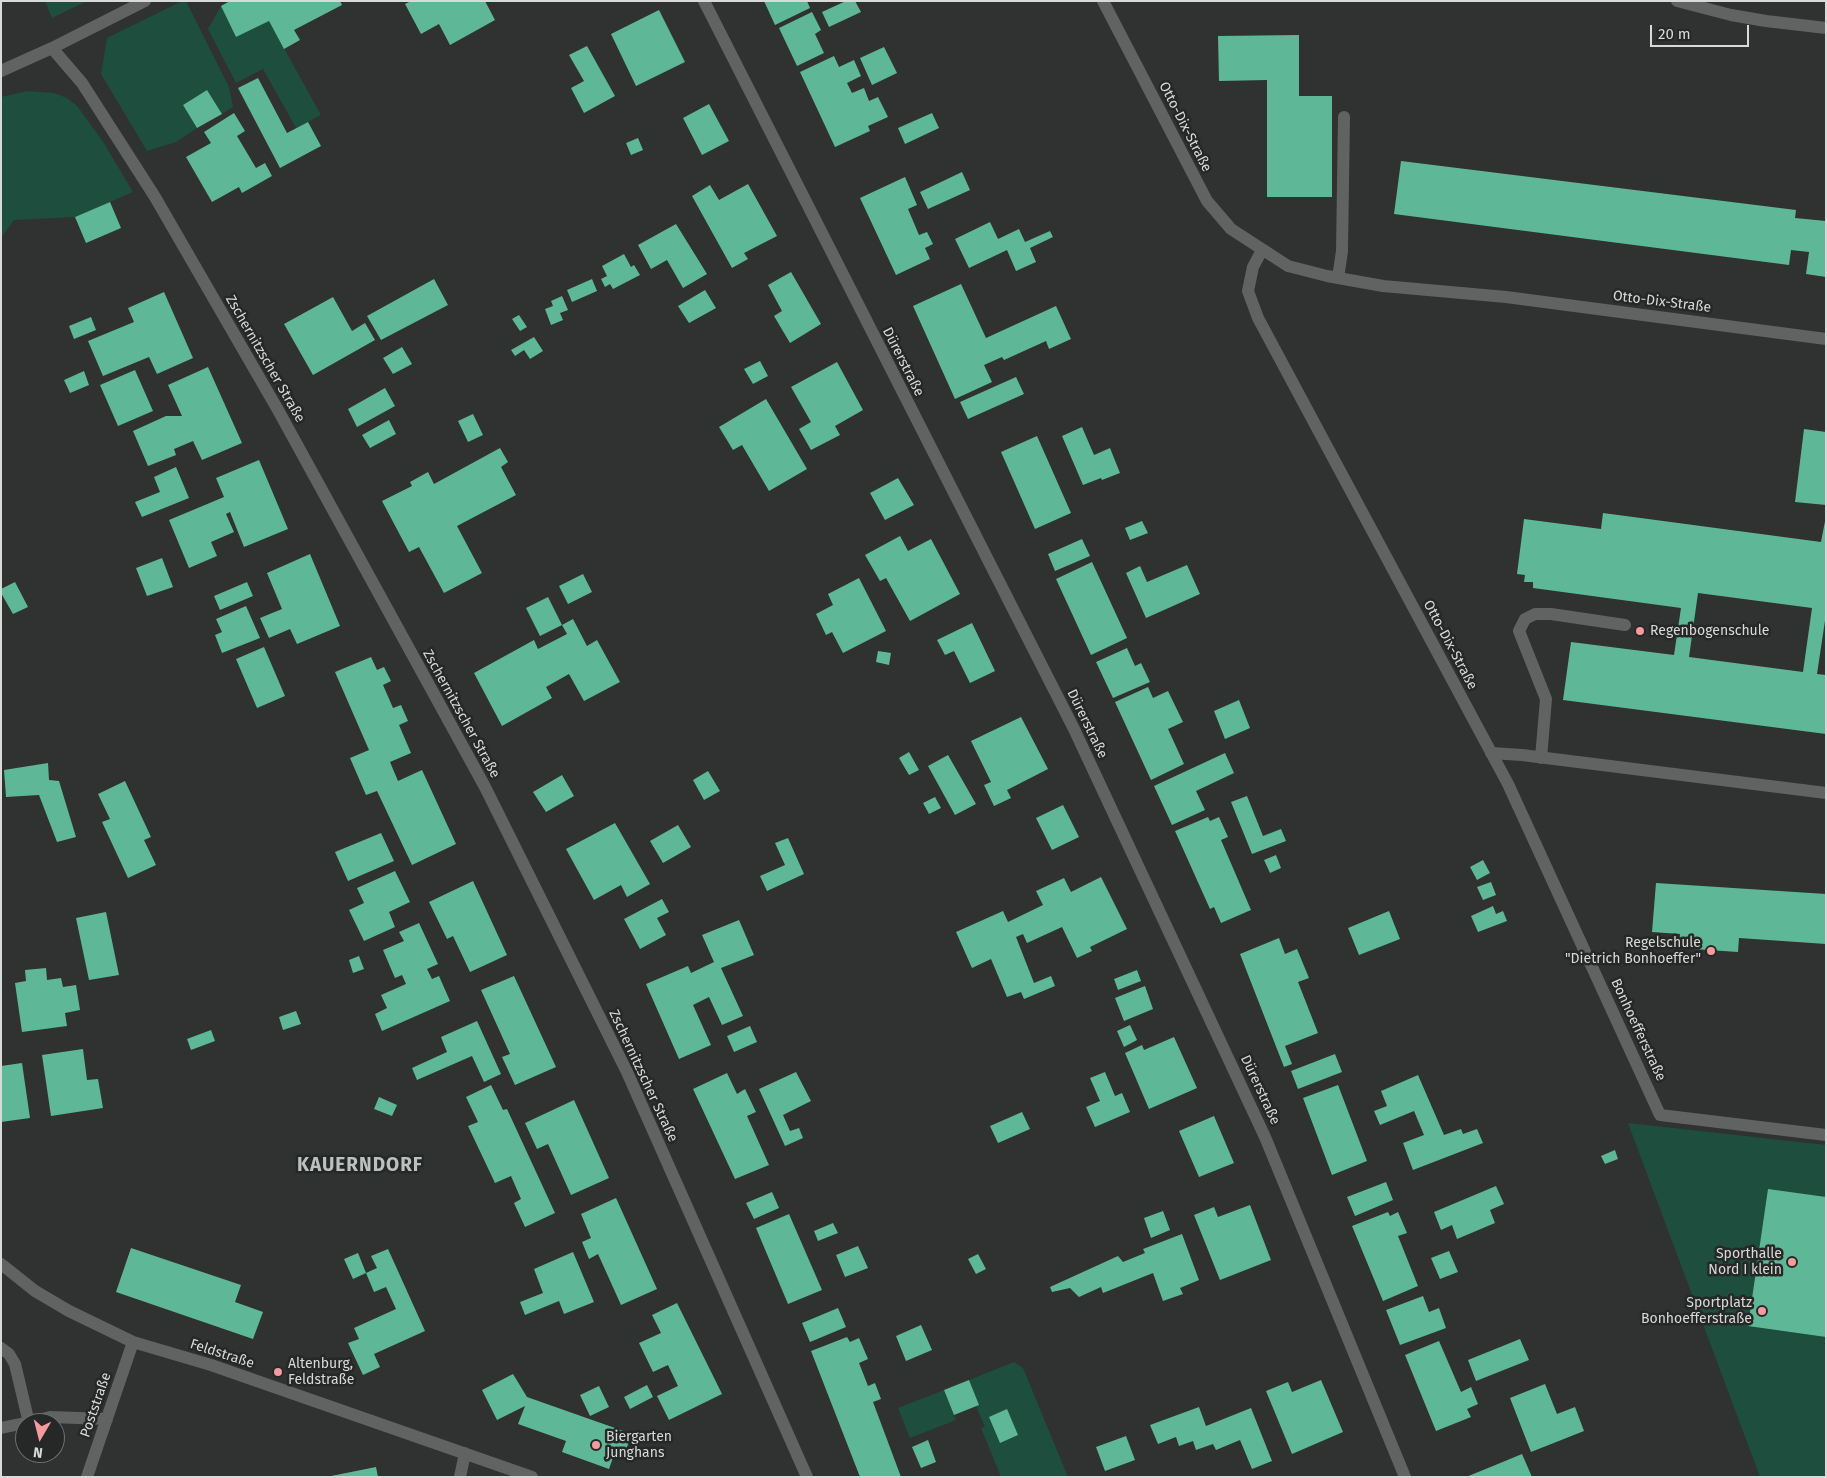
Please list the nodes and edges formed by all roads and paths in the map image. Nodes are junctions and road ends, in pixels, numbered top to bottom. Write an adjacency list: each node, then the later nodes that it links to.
1 (145, 1): 6 (street)
2 (704, 1): 30 (street, Dürerstraße)
3 (1103, 1): 9 (street, Otto-Dix-Straße)
4 (1677, 1): 5 (street)
5 (1826, 28)
6 (52, 48): 7 (street); 29 (street, Zschernitzscher Straße)
7 (1, 71)
8 (1344, 117): 10 (street)
9 (1262, 250): 10 (street, Otto-Dix-Straße); 13 (street, Otto-Dix-Straße)
10 (1338, 278): 11 (street, Otto-Dix-Straße)
11 (1826, 339)
12 (1624, 625): 14 (street)
13 (1491, 753): 14 (street); 16 (street, Bonhoefferstraße)
14 (1540, 758): 15 (street)
15 (1826, 793)
16 (1826, 1135)
17 (1, 1264): 18 (street, Feldstraße)
18 (133, 1342): 22 (street, Poststraße); 25 (street, Feldstraße)
19 (1, 1348): 20 (street)
20 (25, 1413)
21 (65, 1417): 22 (street)
22 (107, 1418): 26 (street, Poststraße)
23 (15, 1425): 24 (street)
24 (1, 1428)
25 (465, 1453): 27 (street); 28 (street, Feldstraße)
26 (87, 1477)
27 (460, 1477)
28 (532, 1477)
29 (807, 1477)
30 (1405, 1477)

